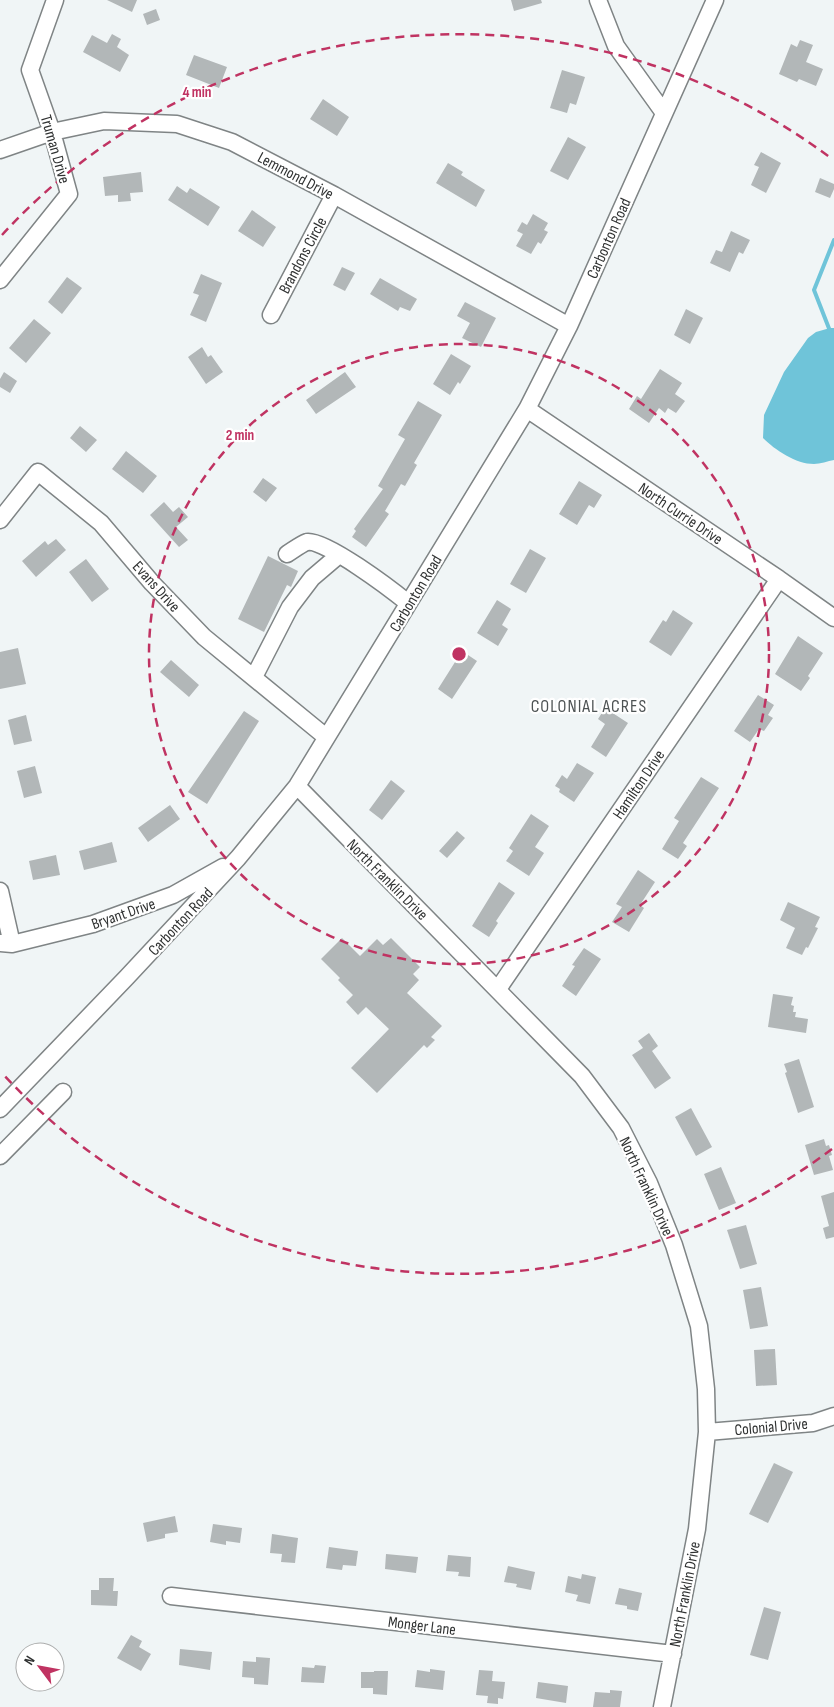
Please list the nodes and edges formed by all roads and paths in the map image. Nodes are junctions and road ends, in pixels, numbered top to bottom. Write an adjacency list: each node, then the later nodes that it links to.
1 (55, 0): 5 (street, Truman Drive)
2 (598, 0): 4 (street)
3 (715, 0): 4 (street, Carbonton Road)
4 (664, 113): 10 (street, Carbonton Road)
5 (52, 132): 6 (street, Lemmond Drive); 7 (street, Lemmond Drive); 8 (street, Truman Drive)
6 (0, 150)
7 (334, 195): 9 (street, Brandons Circle); 10 (street, Lemmond Drive)
8 (0, 280)
9 (271, 315)
10 (569, 326): 11 (street, Carbonton Road)
11 (527, 409): 15 (street, North Currie Drive); 16 (street, Carbonton Road)
12 (0, 520): 18 (street, Evans Drive)
13 (287, 554): 14 (street)
14 (339, 556): 16 (street); 18 (street)
15 (779, 579): 17 (street, North Currie Drive); 24 (street, Hamilton Drive)
16 (408, 603): 19 (street, Carbonton Road)
17 (834, 618)
18 (254, 677): 19 (street, Evans Drive)
19 (326, 737): 20 (street, Carbonton Road)
20 (297, 786): 21 (street, Carbonton Road); 24 (street, North Franklin Drive)
21 (238, 858): 23 (street, Bryant Drive); 26 (street, Carbonton Road)
22 (0, 892): 23 (street)
23 (6, 944)
24 (498, 989): 29 (street, North Franklin Drive)
25 (63, 1092): 27 (street)
26 (0, 1109)
27 (0, 1156)
28 (834, 1416): 29 (street, Colonial Drive)
29 (707, 1432): 31 (street, North Franklin Drive)
30 (171, 1596): 31 (street, Monger Lane)
31 (673, 1654): 32 (street, North Franklin Drive)
32 (662, 1707)

